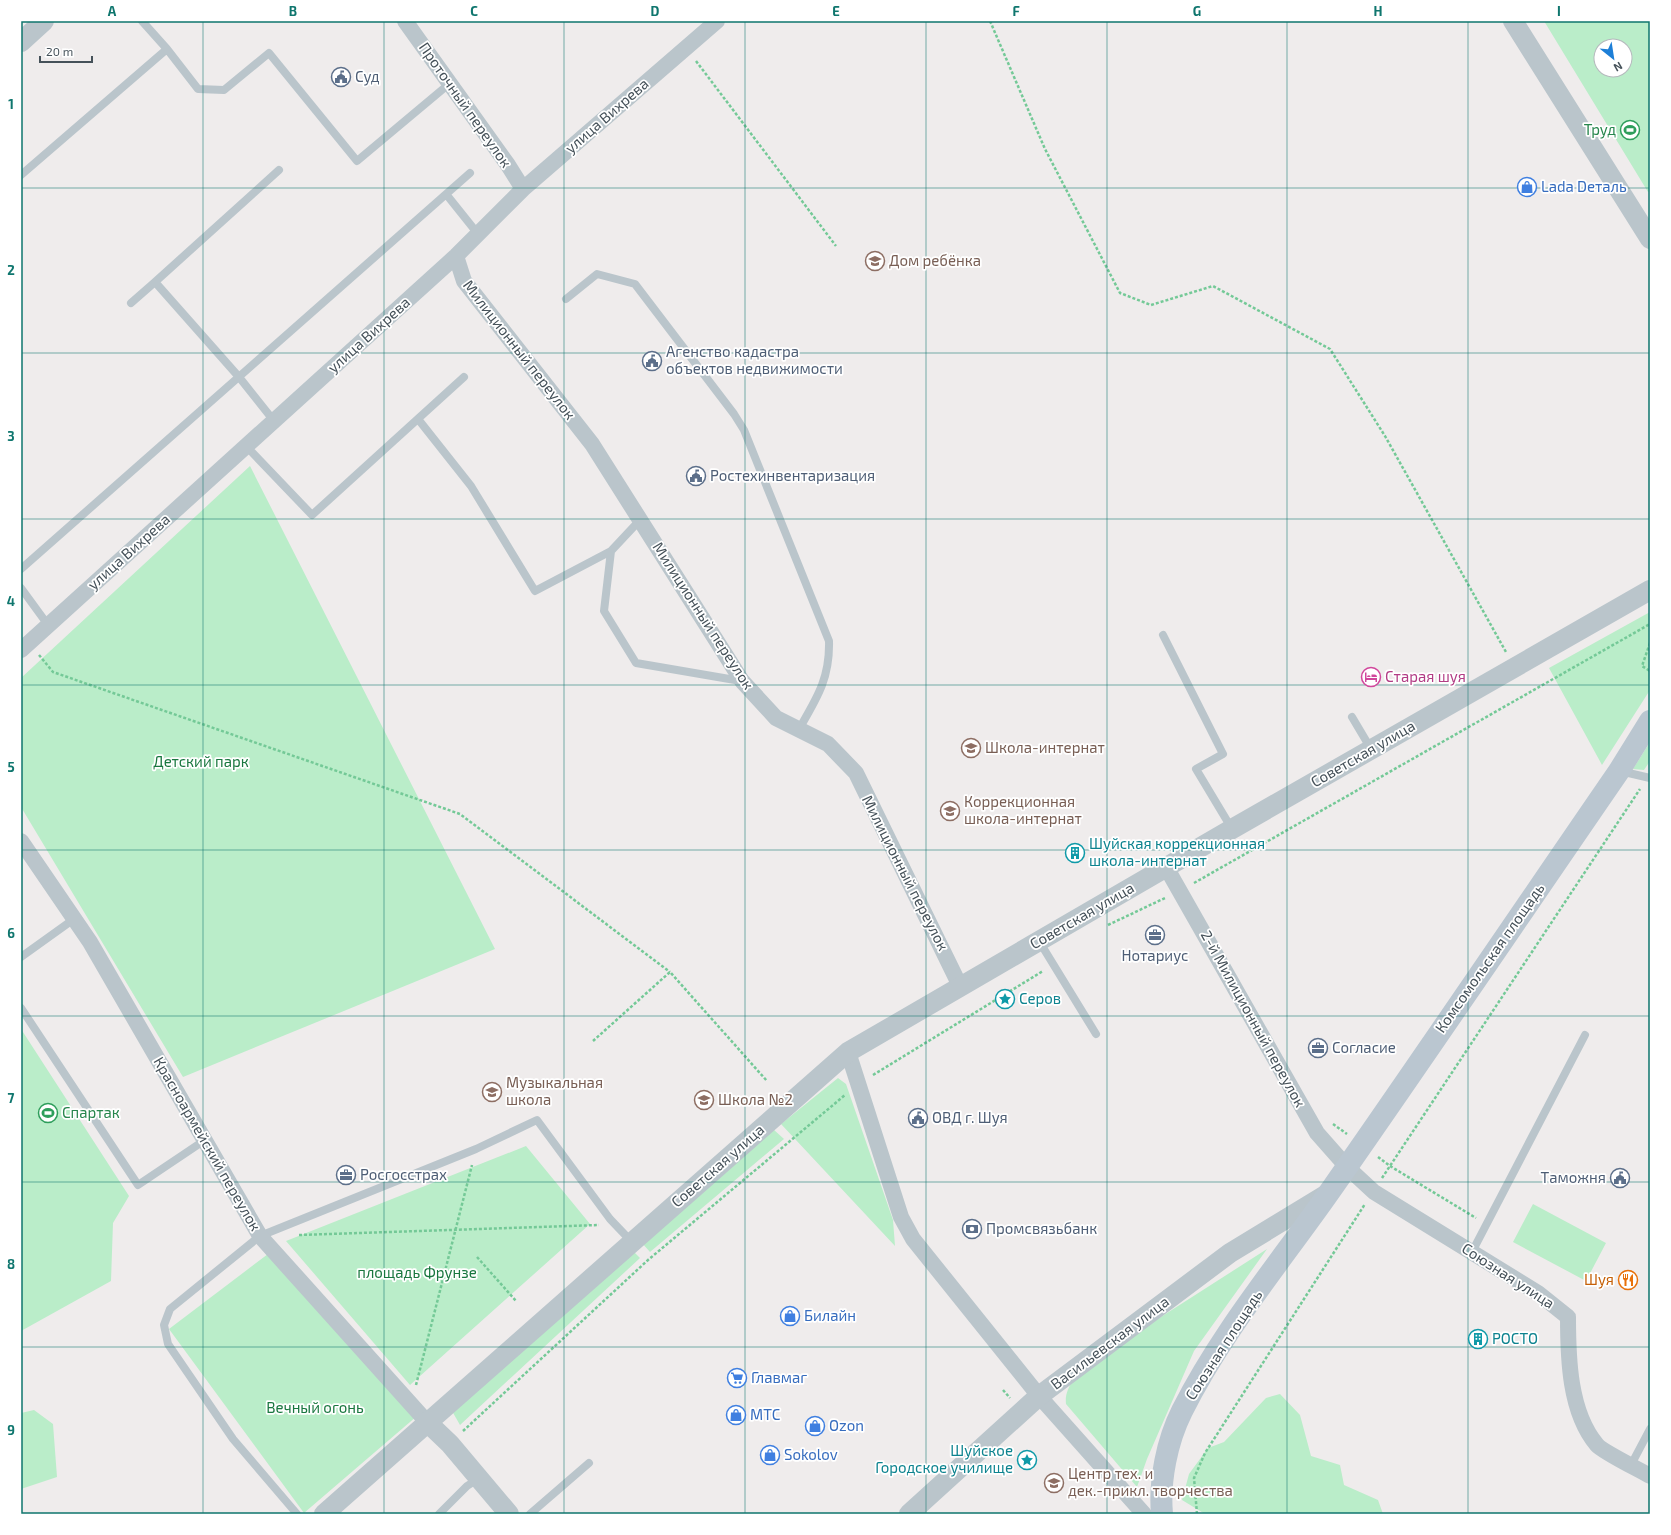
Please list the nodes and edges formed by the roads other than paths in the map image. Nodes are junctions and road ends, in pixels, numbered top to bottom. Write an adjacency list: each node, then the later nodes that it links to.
1 (44, 21): 6 (street)
2 (142, 21): 7 (lane)
3 (405, 21): 8 (street, Проточный переулок)
4 (717, 21): 12 (street, улица Вихрева)
5 (1513, 21): 15 (street)
6 (21, 42)
7 (167, 49): 8 (lane); 11 (lane)
8 (449, 84): 12 (street, Проточный переулок)
9 (280, 170): 17 (lane)
10 (470, 173): 13 (lane)
11 (21, 175)
12 (523, 189): 14 (street, улица Вихрева)
13 (446, 194): 14 (lane); 20 (lane)
14 (478, 234): 16 (street, улица Вихрева)
15 (1650, 239)
16 (456, 256): 23 (street, улица Вихрева); 25 (street, Милиционный переулок)
17 (155, 282): 19 (lane); 20 (lane)
18 (566, 299): 36 (lane)
19 (131, 304)
20 (239, 376): 23 (lane); 27 (lane)
21 (464, 377): 22 (lane)
22 (418, 418): 24 (lane); 26 (lane)
23 (274, 421): 24 (street, улица Вихрева)
24 (246, 446): 30 (street, улица Вихрева)
25 (640, 520): 26 (lane); 33 (street, Милиционный переулок)
26 (611, 551): 33 (lane)
27 (21, 569)
28 (21, 588): 30 (lane)
29 (1647, 592): 37 (street, Советская улица)
30 (48, 625): 32 (street, улица Вихрева)
31 (1163, 636): 40 (lane)
32 (25, 646)
33 (742, 681): 36 (street, Милиционный переулок)
34 (1352, 716): 37 (lane)
35 (1650, 721): 38 (main road, Комсомольская площадь)
36 (799, 729): 46 (street, Милиционный переулок)
37 (1371, 749): 40 (street, Советская улица)
38 (1619, 771): 39 (lane); 52 (main road, Комсомольская площадь)
39 (1649, 777)
40 (1232, 829): 42 (street, Советская улица)
41 (21, 841): 43 (street, Красноармейский переулок)
42 (1166, 867): 44 (street, Советская улица); 52 (street, 2-й Милиционный переулок)
43 (74, 919): 45 (lane); 51 (street, Красноармейский переулок)
44 (1043, 947): 46 (street, Советская улица); 48 (lane)
45 (21, 957)
46 (960, 986): 50 (street, Советская улица)
47 (21, 1008): 51 (lane)
48 (1096, 1034)
49 (1585, 1035): 56 (lane)
50 (848, 1052): 55 (street, Советская улица); 57 (street)
51 (204, 1140): 54 (street, Красноармейский переулок)
52 (1347, 1167): 53 (main road, Комсомольская площадь); 56 (street, Союзная улица)
53 (1328, 1194): 57 (street, Васильевская улица); 71 (main road, Союзная площадь)
54 (260, 1236): 55 (lane); 58 (street, Красноармейский переулок); 64 (lane)
55 (631, 1241): 58 (street)
56 (1472, 1252): 61 (street, Союзная улица)
57 (1040, 1396): 69 (street, Васильевская улица); 70 (street)
58 (427, 1422): 63 (street); 65 (street)
59 (1650, 1430): 61 (lane)
60 (589, 1463): 68 (lane)
61 (1631, 1465): 62 (street, Союзная улица)
62 (1650, 1476)
63 (479, 1478): 66 (lane); 67 (street)
64 (297, 1514)
65 (324, 1514)
66 (439, 1514)
67 (509, 1514)
68 (530, 1514)
69 (909, 1514)
70 (1144, 1514)
71 (1162, 1514)

